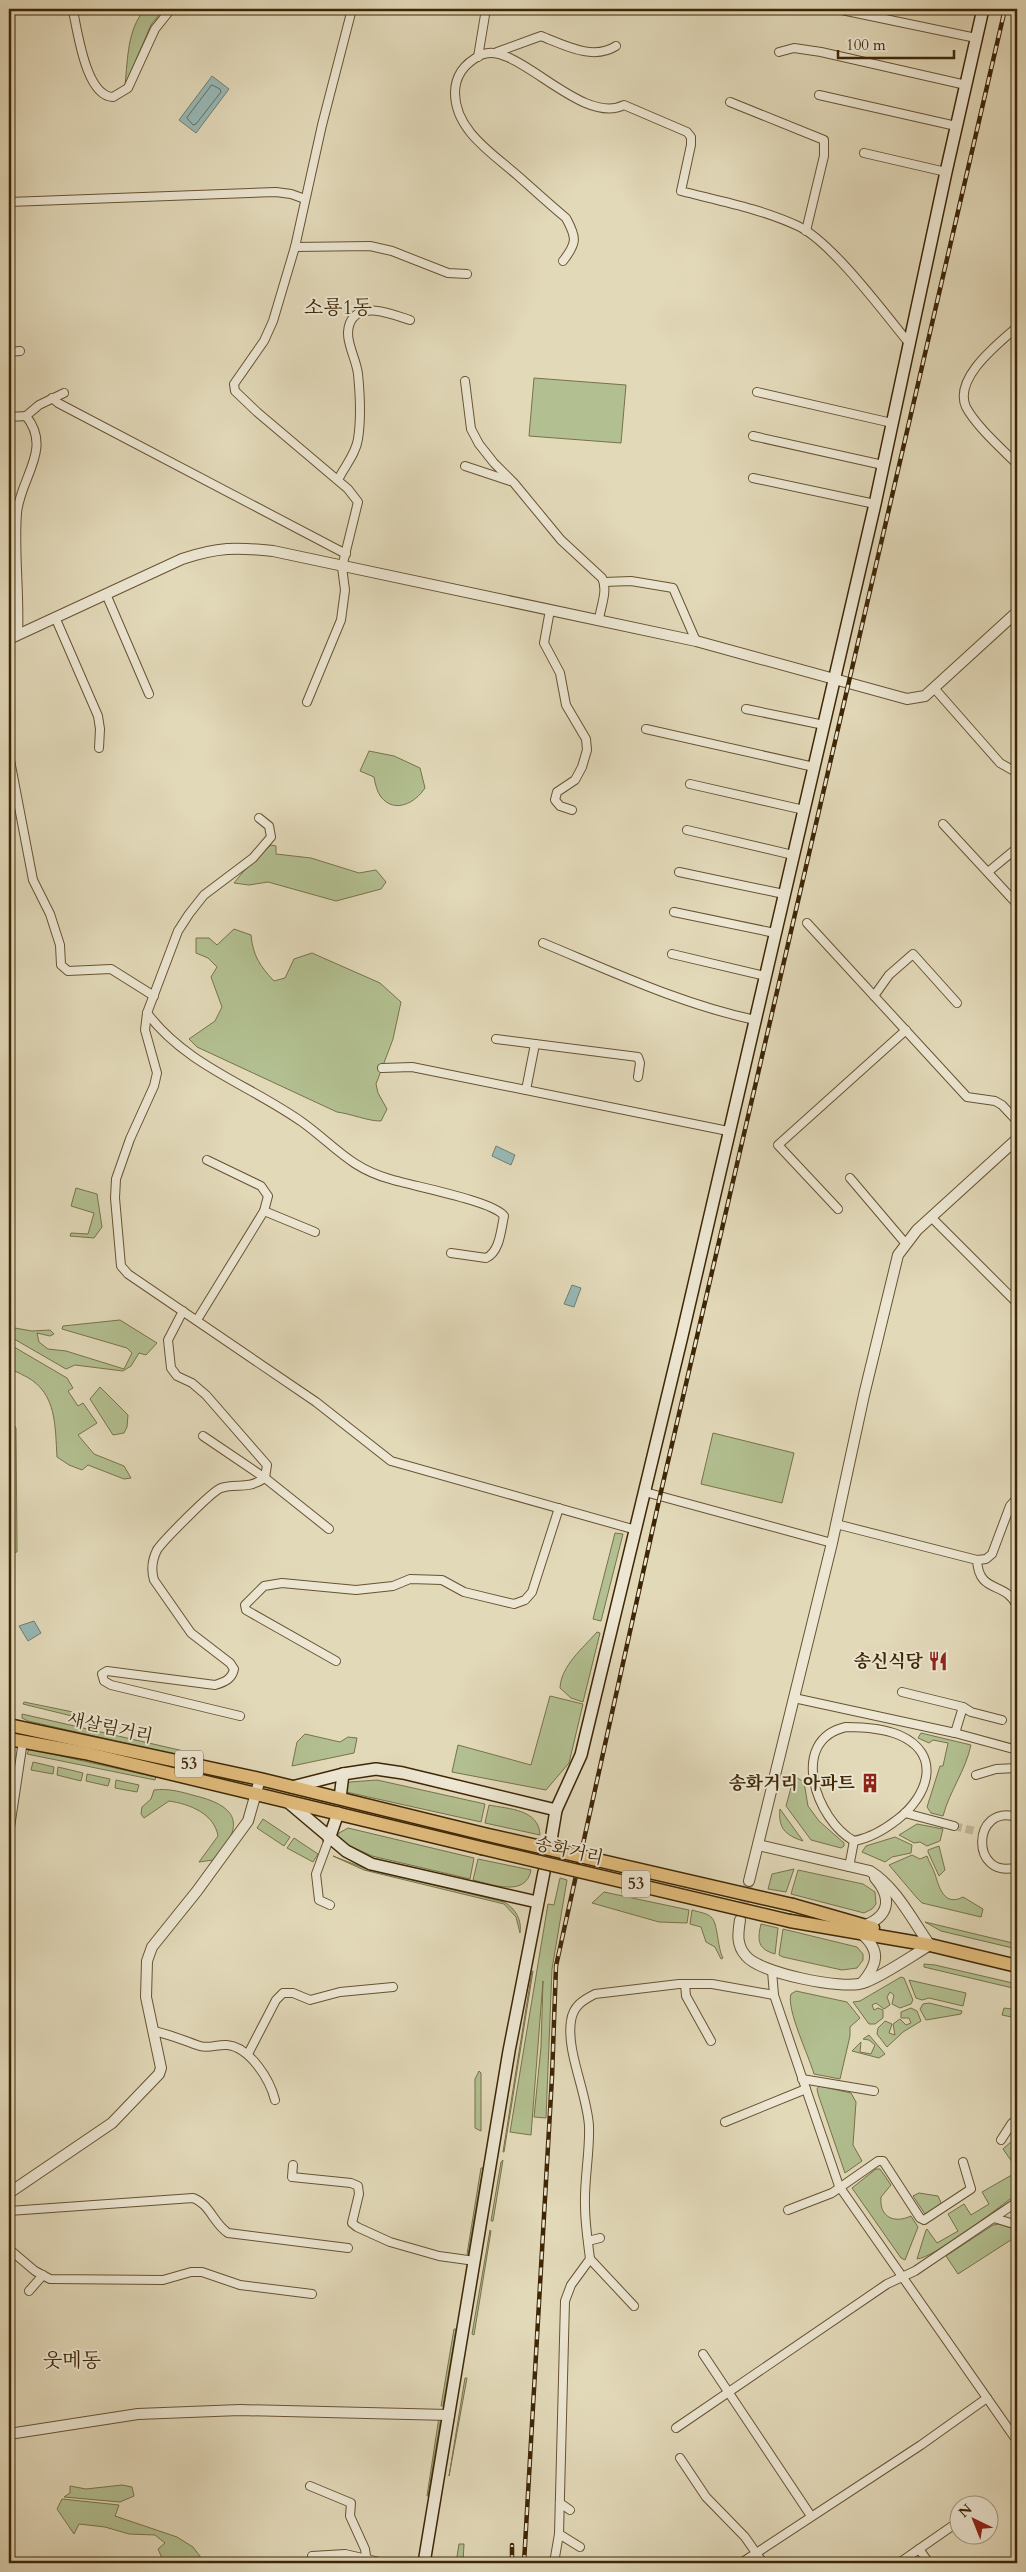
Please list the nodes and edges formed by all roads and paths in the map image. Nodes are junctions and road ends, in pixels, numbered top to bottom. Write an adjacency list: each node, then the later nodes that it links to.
1 (171, 9): 6 (street)
2 (352, 9): 19 (street)
3 (486, 9): 12 (street)
4 (837, 9): 7 (street)
5 (983, 9): 8 (main road)
6 (73, 11)
7 (877, 13): 8 (street)
8 (976, 38): 13 (main road)
9 (616, 46): 10 (street)
10 (497, 52): 12 (street); 21 (street)
11 (779, 52): 13 (street)
12 (478, 57): 23 (street)
13 (966, 84): 16 (main road)
14 (819, 95): 16 (street)
15 (730, 102): 21 (street)
16 (956, 126): 18 (main road)
17 (864, 153): 18 (street)
18 (946, 172): 27 (main road)
19 (305, 199): 20 (street); 22 (street)
20 (9, 202)
21 (806, 231): 27 (street)
22 (295, 247): 24 (street); 42 (street)
23 (563, 261)
24 (467, 274)
25 (410, 320): 42 (street)
26 (1017, 327): 38 (street)
27 (909, 343): 36 (main road)
28 (9, 352): 29 (street)
29 (20, 352)
30 (465, 381): 43 (street)
31 (757, 392): 36 (street)
32 (64, 393): 33 (street)
33 (52, 398): 34 (street); 45 (street)
34 (26, 416): 35 (street); 53 (street)
35 (9, 417)
36 (892, 423): 39 (main road)
37 (753, 436): 39 (street)
38 (1017, 464)
39 (884, 465): 44 (main road)
40 (465, 466): 43 (street)
41 (753, 478): 44 (street)
42 (338, 480): 45 (street)
43 (514, 483): 47 (street)
44 (875, 504): 55 (main road)
45 (346, 554): 46 (street)
46 (342, 567): 48 (street); 49 (street); 58 (street)
47 (604, 582): 52 (street); 54 (street)
48 (106, 594): 51 (street); 57 (street)
49 (550, 610): 52 (street); 67 (street)
50 (1017, 612): 56 (street)
51 (55, 617): 53 (street); 62 (street)
52 (599, 620): 54 (street)
53 (13, 637)
54 (696, 641): 55 (street)
55 (834, 678): 56 (street); 60 (main road)
56 (934, 688): 65 (street)
57 (150, 694)
58 (307, 702)
59 (746, 709): 60 (street)
60 (824, 725): 64 (main road)
61 (646, 729): 64 (street)
62 (99, 748)
63 (9, 755): 84 (street)
64 (814, 768): 68 (main road)
65 (1014, 771)
66 (690, 784): 68 (street)
67 (572, 810)
68 (804, 810): 73 (main road)
69 (259, 818): 84 (street)
70 (943, 824): 75 (street)
71 (687, 830): 73 (street)
72 (1017, 848): 75 (street)
73 (793, 855): 76 (main road)
74 (679, 872): 76 (street)
75 (988, 872): 77 (street)
76 (784, 894): 80 (main road)
77 (1017, 904)
78 (674, 912): 80 (street)
79 (807, 923): 85 (street)
80 (775, 933): 83 (main road)
81 (543, 943): 88 (street)
82 (672, 954): 83 (street)
83 (765, 976): 88 (main road)
84 (154, 996): 87 (street)
85 (874, 996): 86 (street); 89 (street)
86 (957, 1003)
87 (147, 1013): 105 (street); 107 (street)
88 (755, 1020): 96 (main road)
89 (906, 1030): 95 (street); 100 (street)
90 (496, 1039): 91 (street)
91 (535, 1044): 93 (street); 94 (street)
92 (382, 1068): 94 (street)
93 (638, 1077)
94 (526, 1090): 96 (street)
95 (1017, 1121)
96 (728, 1131): 111 (main road)
97 (1017, 1139): 102 (street)
98 (207, 1160): 101 (street)
99 (850, 1178): 104 (street)
100 (838, 1209)
101 (264, 1211): 103 (street); 108 (street)
102 (931, 1217): 104 (street); 106 (street)
103 (314, 1232)
104 (906, 1244): 114 (street)
105 (451, 1253)
106 (1017, 1303)
107 (183, 1311): 108 (street); 110 (street)
108 (196, 1320): 113 (street)
109 (203, 1436): 110 (street)
110 (265, 1478): 115 (street); 124 (street)
111 (645, 1492): 116 (main road); 117 (street)
112 (1017, 1498): 118 (street)
113 (559, 1508): 116 (street); 120 (street)
114 (836, 1524): 117 (street); 118 (street)
115 (329, 1529)
116 (636, 1530): 141 (main road)
117 (832, 1543): 122 (street)
118 (977, 1560): 119 (street)
119 (1017, 1606)
120 (336, 1661)
121 (902, 1692): 123 (street)
122 (794, 1698): 125 (street); 150 (street)
123 (963, 1707): 126 (street); 129 (street)
124 (240, 1716)
125 (885, 1717): 128 (street); 129 (street)
126 (1002, 1720)
127 (9, 1724): 136 (main road, 새살림거리 / 53)
128 (880, 1730): 143 (street); 149 (street)
129 (955, 1733): 132 (street)
130 (9, 1739): 131 (main road, 새살림거리 / 53)
131 (22, 1742): 138 (main road, 새살림거리 / 53); 146 (street)
132 (1017, 1750)
133 (1017, 1768): 135 (street)
134 (343, 1774): 137 (main road); 139 (main road); 141 (main road)
135 (976, 1775)
136 (260, 1779): 137 (main road, 새살림거리 / 53); 138 (street)
137 (292, 1787): 139 (main road, 송화거리 / 53)
138 (256, 1794): 140 (main road, 새살림거리 / 53); 167 (street)
139 (340, 1798): 159 (main road, 송화거리 / 53, bridge)
140 (288, 1802): 142 (main road, 송화거리 / 53); 147 (main road)
141 (556, 1810): 148 (main road)
142 (338, 1813): 147 (main road); 159 (main road, 송화거리 / 53, bridge)
143 (905, 1813): 145 (street); 149 (street)
144 (1017, 1818): 152 (street)
145 (954, 1826)
146 (9, 1834)
147 (329, 1839): 156 (main road); 157 (street)
148 (552, 1840)
149 (854, 1841): 151 (street)
150 (758, 1845): 151 (street); 155 (street)
151 (849, 1867): 153 (street)
152 (1017, 1867)
153 (870, 1871): 159 (street); 160 (street)
154 (544, 1872): 156 (main road)
155 (749, 1881)
156 (537, 1902): 193 (main road)
157 (330, 1905)
158 (740, 1920): 162 (street)
159 (862, 1930): 160 (main road, 송화거리 / 53); 164 (street)
160 (930, 1946): 161 (main road, 송화거리 / 53); 164 (street)
161 (1017, 1966)
162 (772, 1971): 164 (street); 166 (street)
163 (685, 1984): 166 (street); 168 (street); 189 (street)
164 (862, 1984)
165 (393, 1987): 169 (street)
166 (774, 1995): 171 (street)
167 (153, 2031): 169 (street); 182 (street)
168 (712, 2041)
169 (248, 2054): 175 (street)
170 (1017, 2075): 172 (street)
171 (802, 2078): 173 (street); 174 (street)
172 (1017, 2082)
173 (806, 2089): 176 (street); 181 (street)
174 (874, 2091)
175 (276, 2100)
176 (726, 2122)
177 (1017, 2124): 178 (street)
178 (1002, 2140)
179 (962, 2162): 181 (street)
180 (293, 2165): 193 (street)
181 (839, 2186): 184 (street); 195 (street)
182 (9, 2193)
183 (1017, 2202): 186 (street)
184 (788, 2210)
185 (9, 2211): 190 (street)
186 (994, 2218): 187 (street); 195 (street)
187 (1017, 2225)
188 (600, 2238): 189 (street)
189 (588, 2241): 192 (street)
190 (348, 2248)
191 (9, 2249): 194 (street)
192 (590, 2259): 198 (street); 208 (street)
193 (475, 2261): 202 (main road)
194 (43, 2275): 196 (street); 197 (street)
195 (903, 2277): 200 (street); 201 (street)
196 (29, 2292)
197 (312, 2294)
198 (634, 2306)
199 (703, 2354): 200 (street)
200 (728, 2392): 203 (street); 210 (street)
201 (987, 2398): 205 (street); 210 (street)
202 (449, 2415): 204 (street); 219 (main road)
203 (676, 2428)
204 (9, 2434)
205 (1016, 2436)
206 (680, 2458): 215 (street)
207 (310, 2486): 217 (street)
208 (560, 2504): 209 (street); 212 (street)
209 (570, 2510)
210 (811, 2516): 215 (street)
211 (948, 2529): 214 (street)
212 (559, 2534): 213 (street); 220 (street)
213 (580, 2547)
214 (919, 2549): 223 (street); 224 (street)
215 (756, 2553): 221 (street); 222 (street)
216 (312, 2556): 217 (street)
217 (367, 2561): 218 (street)
218 (384, 2563)
219 (424, 2563)
220 (554, 2563)
221 (741, 2563)
222 (763, 2563)
223 (899, 2563)
224 (929, 2563)

